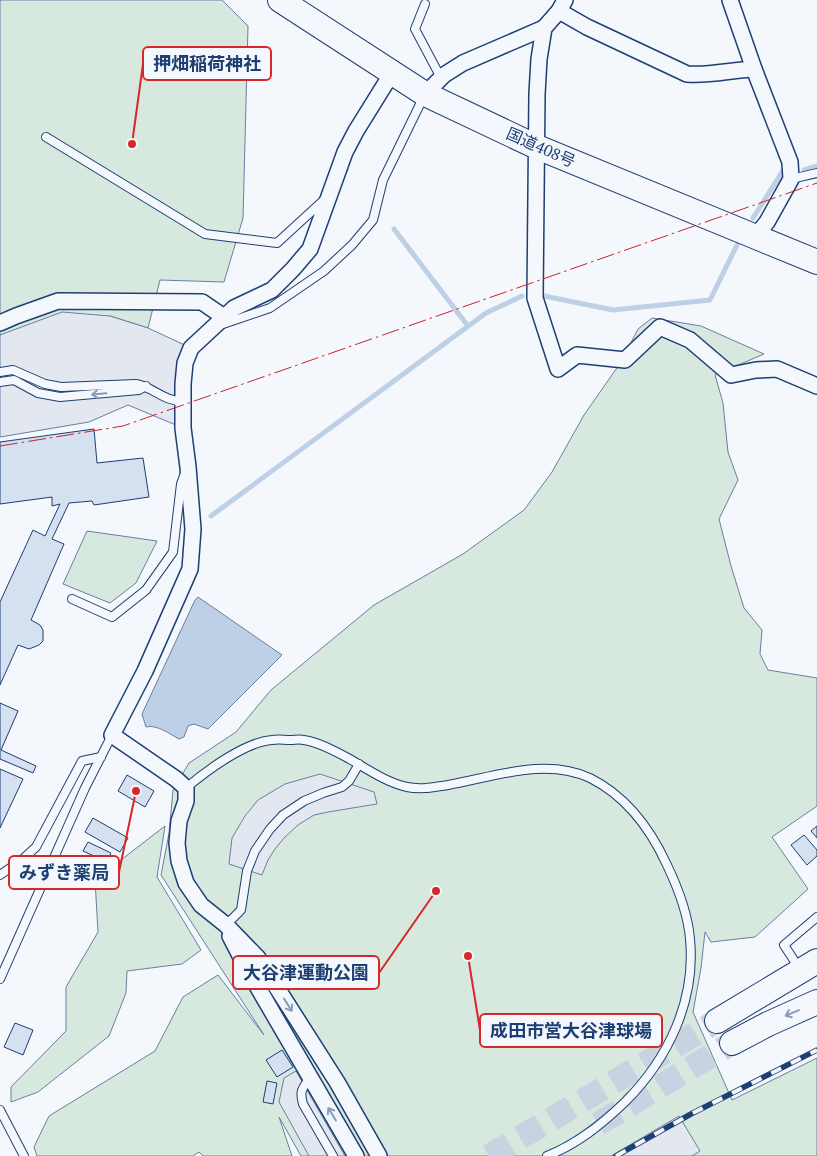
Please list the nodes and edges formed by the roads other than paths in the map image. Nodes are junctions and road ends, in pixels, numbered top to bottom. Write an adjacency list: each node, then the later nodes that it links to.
1 (280, 0): 7 (highway, 国道408号)
2 (730, 0): 6 (street)
3 (425, 4): 8 (lane)
4 (562, 6): 5 (street); 6 (street)
5 (544, 28): 8 (street); 10 (street)
6 (754, 69): 12 (street)
7 (392, 73): 8 (highway, 国道408号); 13 (street)
8 (433, 86): 10 (highway, 国道408号); 16 (lane)
9 (46, 138): 13 (lane)
10 (537, 147): 14 (highway, 国道408号); 21 (street)
11 (817, 173): 12 (lane)
12 (791, 179): 14 (street)
13 (328, 197): 16 (street)
14 (754, 237): 15 (highway, 国道408号)
15 (817, 262)
16 (219, 322): 17 (street); 22 (street)
17 (0, 324)
18 (0, 372): 20 (lane)
19 (0, 382): 20 (lane, one-way to 19)
20 (146, 386): 22 (lane)
21 (817, 386)
22 (183, 401): 23 (street)
23 (188, 467): 24 (lane); 25 (street)
24 (72, 599)
25 (112, 735): 26 (lane); 28 (street)
26 (101, 757): 29 (lane); 33 (lane)
27 (359, 764): 28 (lane); 31 (lane); 43 (lane)
28 (186, 788): 31 (street)
29 (0, 875)
30 (817, 917): 32 (lane)
31 (226, 925): 37 (street); 42 (street, one-way to 42)
32 (809, 965): 35 (highway)
33 (0, 979)
34 (817, 1002): 36 (highway, one-way to 36)
35 (717, 1021)
36 (732, 1043)
37 (310, 1078): 40 (lane); 41 (street, one-way to 37)
38 (0, 1110): 39 (lane)
39 (24, 1156)
40 (333, 1156)
41 (356, 1156)
42 (379, 1156)
43 (547, 1156)

